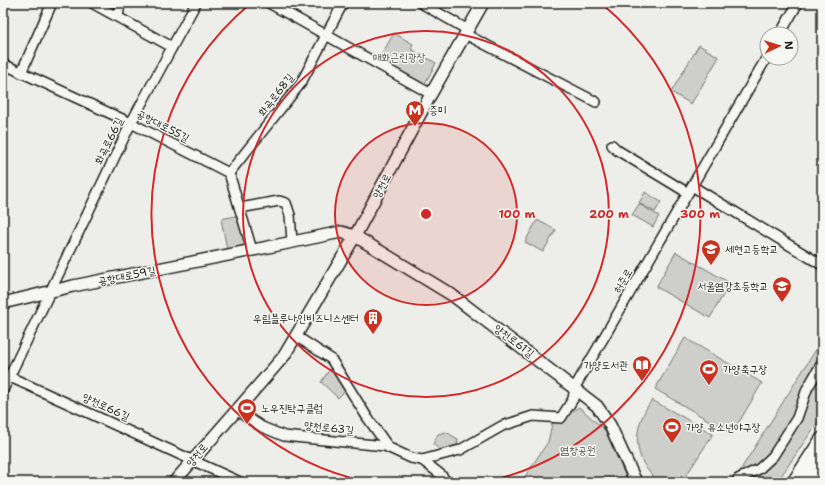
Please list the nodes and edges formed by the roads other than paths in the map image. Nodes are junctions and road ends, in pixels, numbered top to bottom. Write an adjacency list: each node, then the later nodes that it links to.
1 (52, 3): 17 (street)
2 (92, 3): 10 (street)
3 (120, 3): 10 (street)
4 (196, 3): 14 (street, 화곡로66길)
5 (269, 3): 13 (street)
6 (343, 3): 13 (street, 화곡로68길)
7 (421, 3): 12 (street)
8 (483, 3): 12 (main road, 양천로)
9 (798, 3): 11 (street)
10 (118, 17): 14 (street)
11 (785, 26)
12 (466, 32): 18 (main road, 양천로); 19 (street)
13 (327, 34): 18 (street); 22 (street, 화곡로68길)
14 (172, 47): 20 (street, 화곡로66길)
15 (3, 64): 17 (street, 공항대로55길)
16 (762, 66): 23 (street, 허준로)
17 (21, 73): 20 (street, 공항대로55길)
18 (431, 94): 25 (main road, 양천로)
19 (596, 102)
20 (131, 123): 22 (street, 공항대로55길); 29 (street, 화곡로66길)
21 (612, 145): 23 (street)
22 (229, 173): 24 (street)
23 (690, 190): 28 (street); 34 (street, 허준로)
24 (240, 208): 26 (street); 27 (street)
25 (355, 236): 26 (main road, 공항대로59길); 31 (main road, 양천로); 34 (main road, 양천로61길)
26 (292, 241): 27 (main road, 공항대로59길)
27 (252, 250): 29 (main road, 공항대로59길)
28 (822, 265)
29 (50, 292): 30 (main road, 공항대로59길); 33 (street, 화곡로66길)
30 (3, 303)
31 (296, 336): 36 (main road, 양천로); 38 (street)
32 (822, 363): 46 (street)
33 (10, 377): 35 (street, 화곡로66길); 40 (street, 양천로66길)
34 (575, 387): 41 (street); 45 (main road, 양천로61길)
35 (3, 390)
36 (236, 410): 38 (street, 양천로63길); 40 (main road, 양천로)
37 (822, 439): 47 (highway)
38 (389, 448): 41 (street, 양천로63길)
39 (822, 458): 48 (highway)
40 (192, 460): 42 (main road, 양천로); 43 (street, 양천로66길)
41 (422, 460): 44 (street, 양천로63길)
42 (174, 482)
43 (240, 482)
44 (447, 482)
45 (636, 482)
46 (736, 482)
47 (793, 482)
48 (806, 482)

